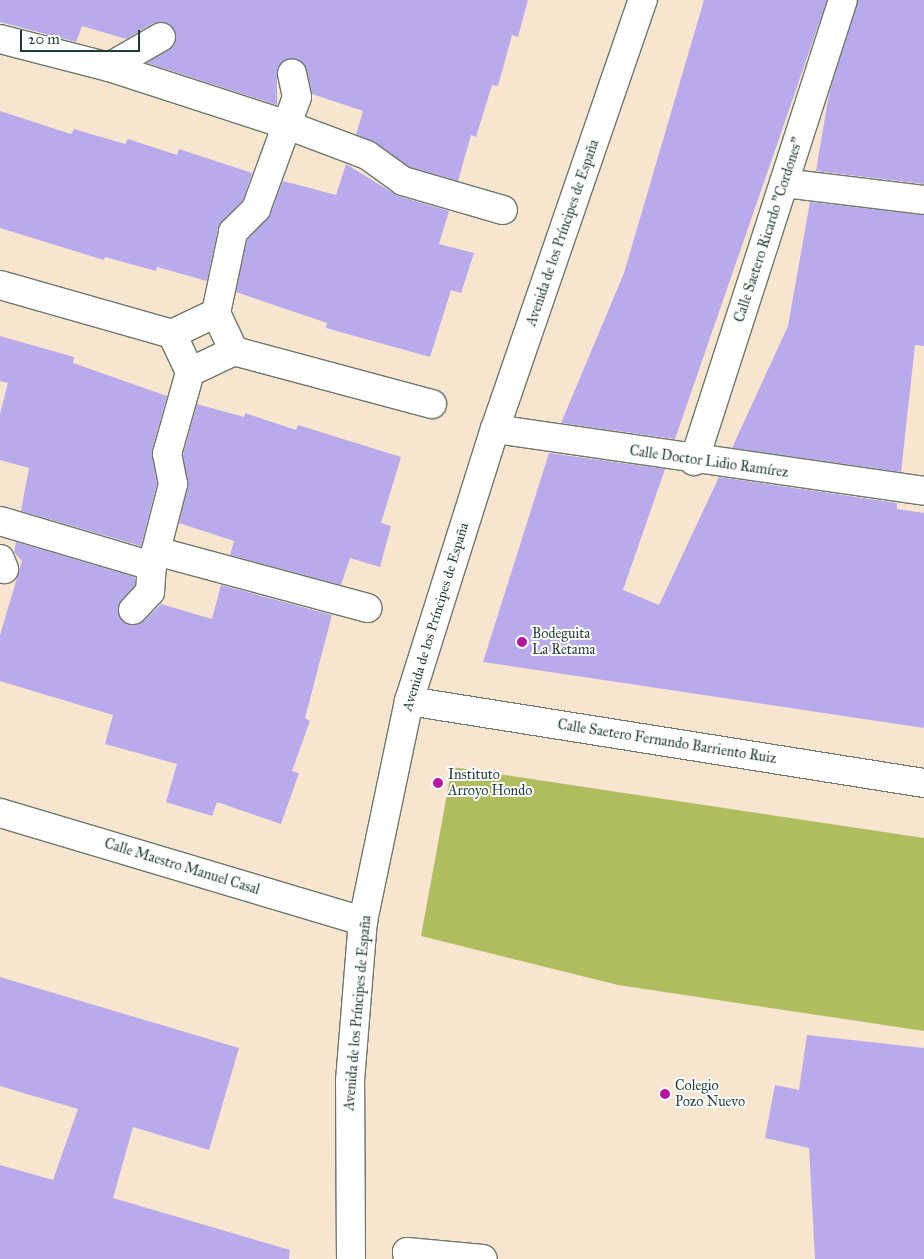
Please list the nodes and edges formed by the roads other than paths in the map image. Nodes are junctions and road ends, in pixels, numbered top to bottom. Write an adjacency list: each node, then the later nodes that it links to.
1 (643, 0): 17 (street, Avenida de los Príncipes de España)
2 (844, 0): 8 (street, Calle Saetero Ricardo "Cordones")
3 (161, 37): 5 (street)
4 (0, 39): 5 (street)
5 (109, 67): 7 (street)
6 (292, 74): 7 (street)
7 (287, 125): 10 (street); 12 (street)
8 (784, 183): 9 (street); 18 (street, Calle Saetero Ricardo "Cordones")
9 (924, 200)
10 (503, 210)
11 (0, 285): 13 (street)
12 (216, 313): 13 (street); 14 (street)
13 (172, 334): 15 (street)
14 (234, 351): 15 (street); 16 (street)
15 (190, 372): 21 (street)
16 (432, 404)
17 (495, 429): 18 (street, Calle Doctor Lidio Ramírez); 24 (street, Avenida de los Príncipes de España)
18 (694, 461): 19 (street, Calle Doctor Lidio Ramírez)
19 (924, 492)
20 (0, 521): 21 (street)
21 (154, 558): 22 (street); 23 (street)
22 (367, 608)
23 (133, 610)
24 (409, 701): 25 (street, Calle Saetero Fernando Barriento Ruiz); 27 (street, Avenida de los Príncipes de España)
25 (924, 783)
26 (0, 813): 27 (street, Calle Maestro Manuel Casal)
27 (364, 922): 28 (street, Avenida de los Príncipes de España)
28 (350, 1259)
29 (408, 1259): 30 (street)
30 (483, 1259)

